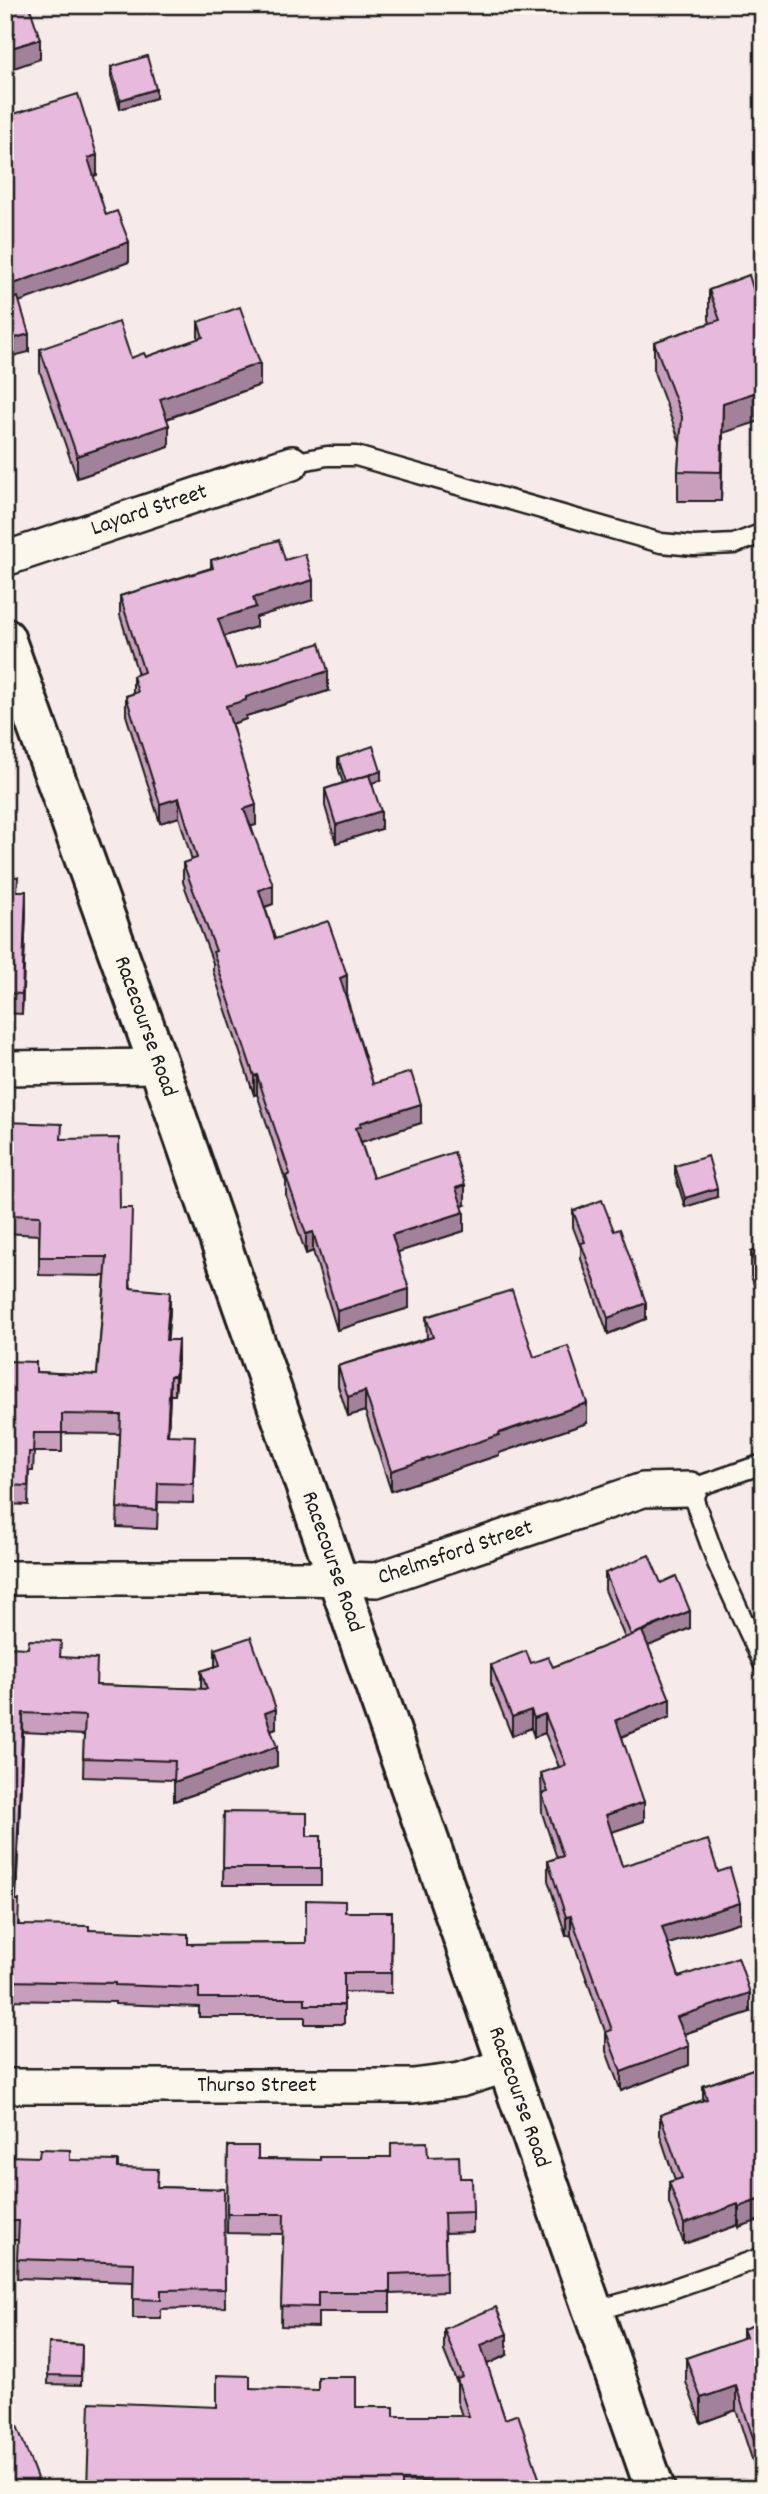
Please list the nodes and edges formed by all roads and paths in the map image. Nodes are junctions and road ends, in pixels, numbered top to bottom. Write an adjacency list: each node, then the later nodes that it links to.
1 (292, 463): 2 (lane); 3 (street, Layard Street)
2 (763, 533)
3 (5, 559)
4 (5, 638): 5 (street, Racecourse Road)
5 (159, 1066): 6 (street); 10 (street, Racecourse Road)
6 (5, 1068)
7 (763, 1464): 8 (lane)
8 (690, 1489): 10 (street, Chelmsford Street); 11 (lane)
9 (5, 1578): 10 (street, Chelmsford Street)
10 (338, 1580): 12 (street, Racecourse Road)
11 (763, 1664)
12 (508, 2065): 13 (street, Thurso Street); 15 (street, Racecourse Road)
13 (5, 2086)
14 (763, 2257): 15 (lane)
15 (593, 2311): 16 (street, Racecourse Road)
16 (655, 2489)

